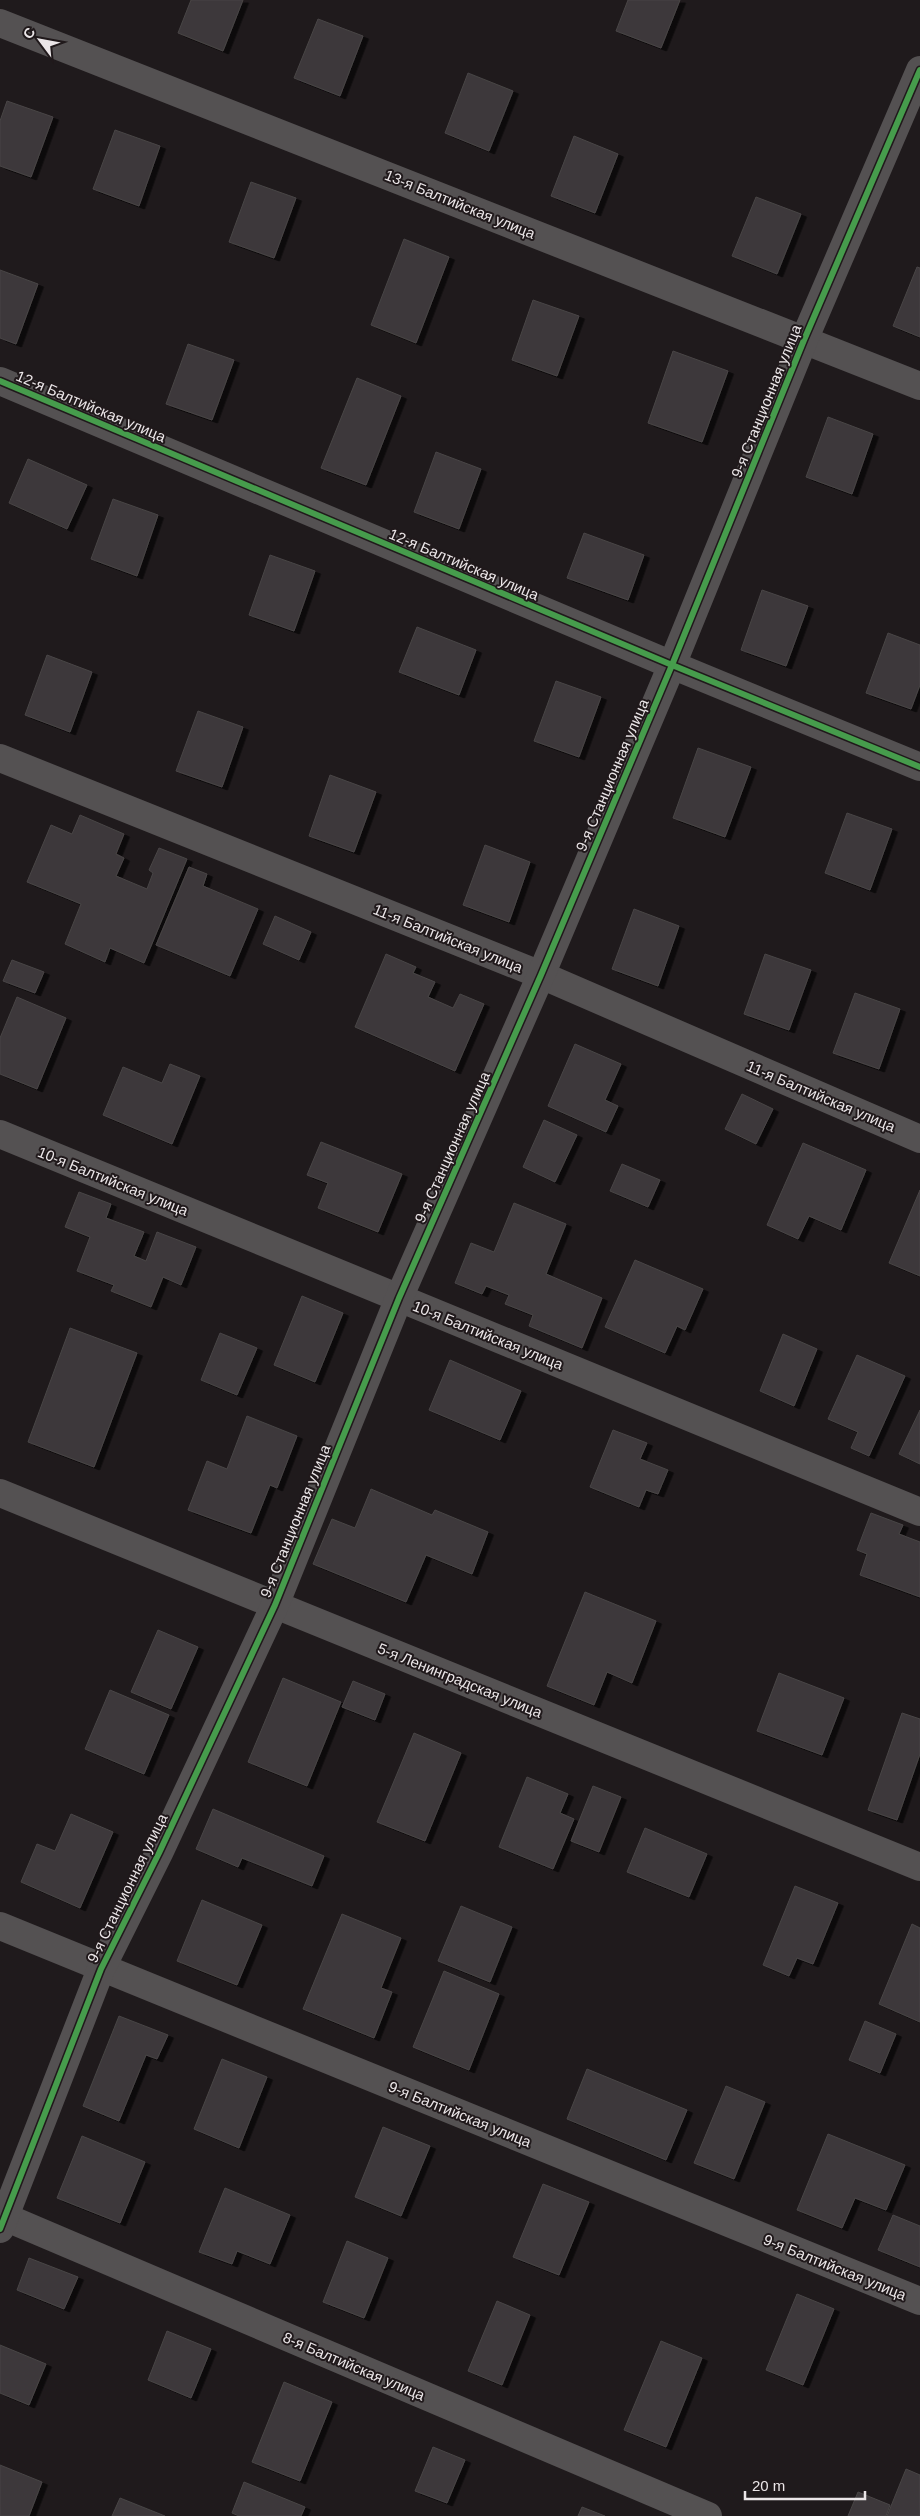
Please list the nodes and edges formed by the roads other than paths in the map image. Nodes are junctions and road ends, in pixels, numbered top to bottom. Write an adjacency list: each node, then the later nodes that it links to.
1 (0, 23): 3 (street, 13-я Балтийская улица)
2 (920, 70): 3 (street, 9-я Станционная улица)
3 (804, 340): 5 (street, 13-я Балтийская улица); 6 (street, 9-я Станционная улица)
4 (0, 381): 6 (street, 12-я Балтийская улица)
5 (920, 386)
6 (672, 665): 8 (street, 12-я Балтийская улица); 9 (street, 9-я Станционная улица)
7 (0, 758): 9 (street, 11-я Балтийская улица)
8 (920, 767)
9 (541, 974): 11 (street, 11-я Балтийская улица); 12 (street, 9-я Станционная улица)
10 (0, 1134): 12 (street, 10-я Балтийская улица)
11 (920, 1139)
12 (399, 1298): 14 (street, 10-я Балтийская улица); 15 (street, 9-я Станционная улица)
13 (0, 1492): 15 (street, 5-я Ленинградская улица)
14 (920, 1512)
15 (275, 1605): 16 (street, 5-я Ленинградская улица); 18 (street, 9-я Станционная улица)
16 (920, 1867)
17 (0, 1926): 18 (street, 9-я Балтийская улица)
18 (101, 1969): 19 (street, 9-я Станционная улица); 20 (street, 9-я Балтийская улица)
19 (2, 2221): 21 (street, 8-я Балтийская улица)
20 (920, 2301)
21 (708, 2516)

